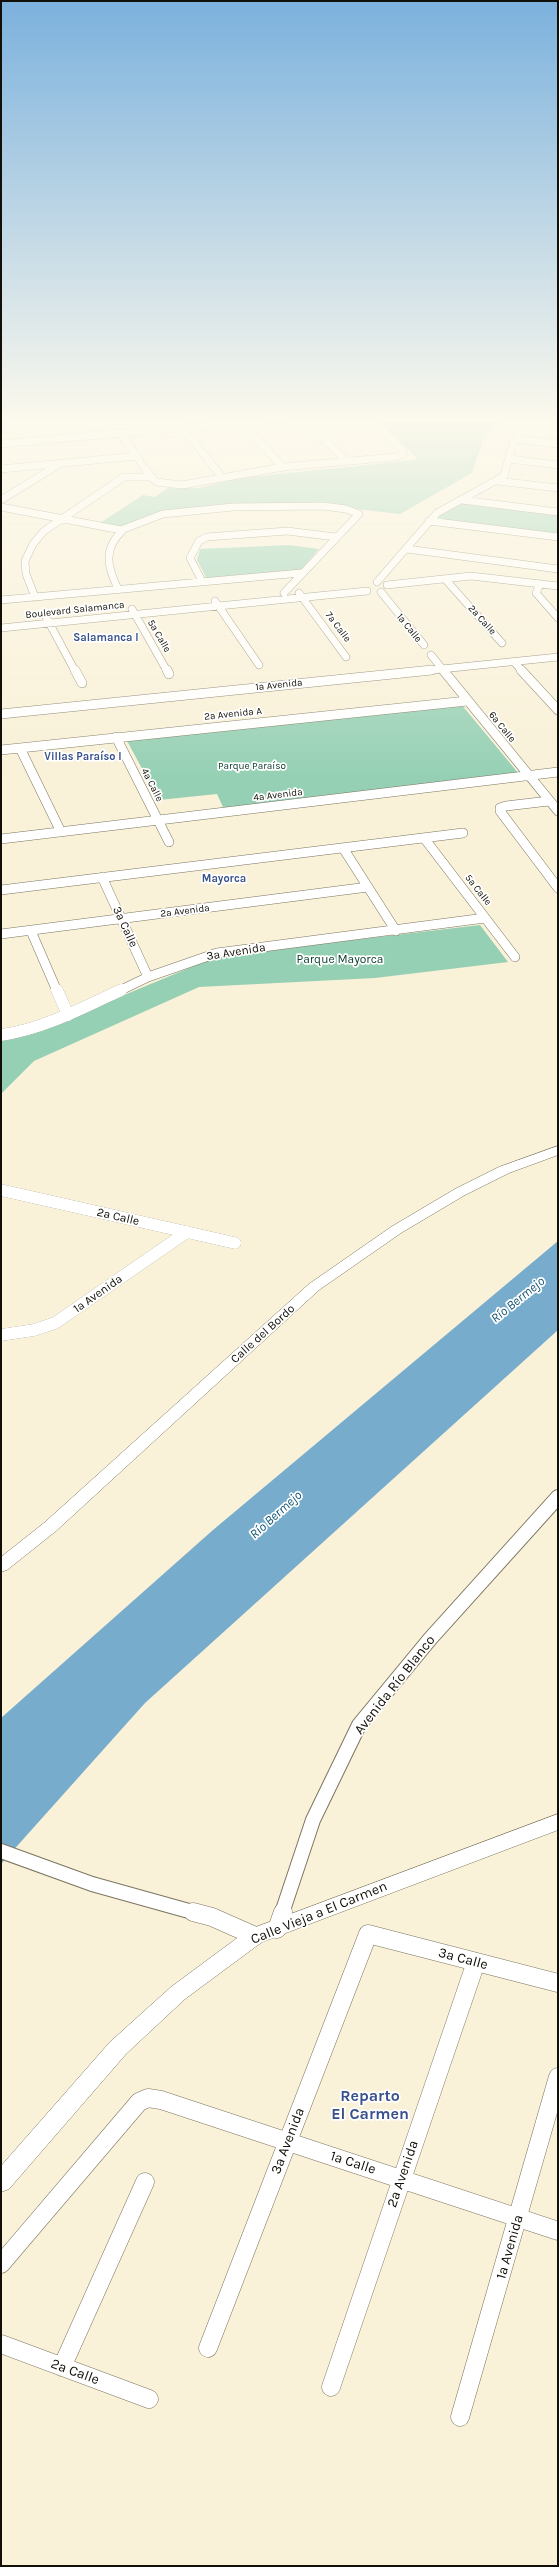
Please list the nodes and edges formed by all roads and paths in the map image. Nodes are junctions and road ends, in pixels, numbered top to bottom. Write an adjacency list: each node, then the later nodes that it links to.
1 (38, 538): 21 (street)
2 (116, 538): 16 (street)
3 (205, 538): 10 (street)
4 (335, 538): 8 (street)
5 (416, 538): 6 (street)
6 (407, 549): 7 (street); 11 (street)
7 (558, 569)
8 (302, 573): 10 (street); 19 (street)
9 (445, 579): 12 (street); 15 (street); 29 (street, 2a Calle)
10 (202, 581): 16 (street)
11 (377, 582): 14 (street, Boulevard Salamanca); 15 (street)
12 (540, 584): 13 (street); 25 (street)
13 (557, 584)
14 (361, 585): 17 (street); 20 (street, Boulevard Salamanca)
15 (387, 585): 18 (street)
16 (118, 589): 21 (street)
17 (367, 591): 18 (street, Boulevard Salamanca); 20 (street, Boulevard Salamanca)
18 (381, 592): 30 (street, 1a Calle)
19 (284, 593): 20 (street, Boulevard Salamanca); 23 (street, Boulevard Salamanca)
20 (300, 594): 23 (street, Boulevard Salamanca); 32 (street, 7a Calle)
21 (35, 597): 22 (street)
22 (1, 600)
23 (216, 603): 24 (street, Boulevard Salamanca); 35 (street)
24 (133, 611): 26 (street, Boulevard Salamanca); 37 (street, 5a Calle)
25 (558, 618)
26 (48, 620): 27 (street, Boulevard Salamanca); 28 (street, Boulevard Salamanca); 38 (street)
27 (1, 621)
28 (1, 628)
29 (502, 643)
30 (424, 645)
31 (431, 654): 36 (street, 6a Calle)
32 (346, 656)
33 (558, 657): 34 (street, 1a Avenida)
34 (514, 662): 36 (street, 1a Avenida); 40 (street)
35 (259, 666)
36 (440, 668): 39 (street, 6a Calle); 41 (street, 1a Avenida)
37 (169, 674)
38 (82, 683)
39 (467, 701): 42 (street, 2a Avenida A); 46 (street, 6a Calle)
40 (558, 710)
41 (1, 714)
42 (116, 737): 43 (street, 2a Avenida A); 49 (street, 4a Calle)
43 (20, 748): 44 (street, 2a Avenida A); 50 (street)
44 (1, 750)
45 (558, 772): 46 (street, 4a Avenida)
46 (528, 776): 47 (street, 6a Calle); 49 (street, 4a Avenida)
47 (549, 801): 48 (street, 6a Calle); 58 (street)
48 (558, 811)
49 (158, 820): 50 (street, 4a Avenida); 54 (street, 4a Calle)
50 (61, 832): 53 (street, 4a Avenida)
51 (463, 833): 52 (street)
52 (424, 838): 55 (street); 60 (street, 5a Calle)
53 (1, 839)
54 (169, 842)
55 (343, 848): 56 (street); 57 (street)
56 (102, 878): 59 (street); 61 (street, 3a Calle)
57 (368, 887): 61 (street, 2a Avenida); 62 (street)
58 (558, 888)
59 (1, 890)
60 (485, 918): 62 (street, 3a Avenida); 65 (street, 5a Calle)
61 (121, 919): 63 (street, 2a Avenida); 66 (street, 3a Calle)
62 (396, 930): 66 (street, 3a Avenida)
63 (31, 931): 64 (street, 2a Avenida); 67 (street)
64 (1, 934)
65 (515, 957)
66 (148, 977): 67 (street, 3a Avenida)
67 (68, 1015): 68 (street, 3a Avenida)
68 (1, 1035)
69 (558, 1150): 75 (street, Calle del Bordo)
70 (1, 1190): 71 (street, 2a Calle)
71 (187, 1232): 72 (street, 2a Calle); 73 (street, 1a Avenida)
72 (235, 1243)
73 (1, 1334)
74 (558, 1497): 78 (street, Avenida Río Blanco)
75 (1, 1566)
76 (558, 1822): 78 (street, Calle Vieja a El Carmen)
77 (5, 1853): 80 (street)
78 (277, 1929): 80 (street, Calle Vieja a El Carmen)
79 (368, 1934): 81 (street, 3a Calle); 84 (street, 3a Avenida)
80 (255, 1936): 86 (street, Calle Vieja a El Carmen)
81 (476, 1962): 82 (street, 3a Calle); 85 (street, 2a Avenida)
82 (558, 1983)
83 (558, 2077): 88 (street, 1a Avenida)
84 (288, 2142): 85 (street, 1a Calle); 90 (street, 1a Calle); 92 (street, 3a Avenida)
85 (401, 2179): 88 (street, 1a Calle); 94 (street, 2a Avenida)
86 (1, 2182)
87 (145, 2182): 93 (street)
88 (519, 2218): 89 (street, 1a Calle); 96 (street, 1a Avenida)
89 (558, 2231)
90 (1, 2264)
91 (1, 2344): 93 (street, 2a Calle)
92 (208, 2348)
93 (62, 2367): 95 (street, 2a Calle)
94 (331, 2387)
95 (150, 2399)
96 (460, 2417)

